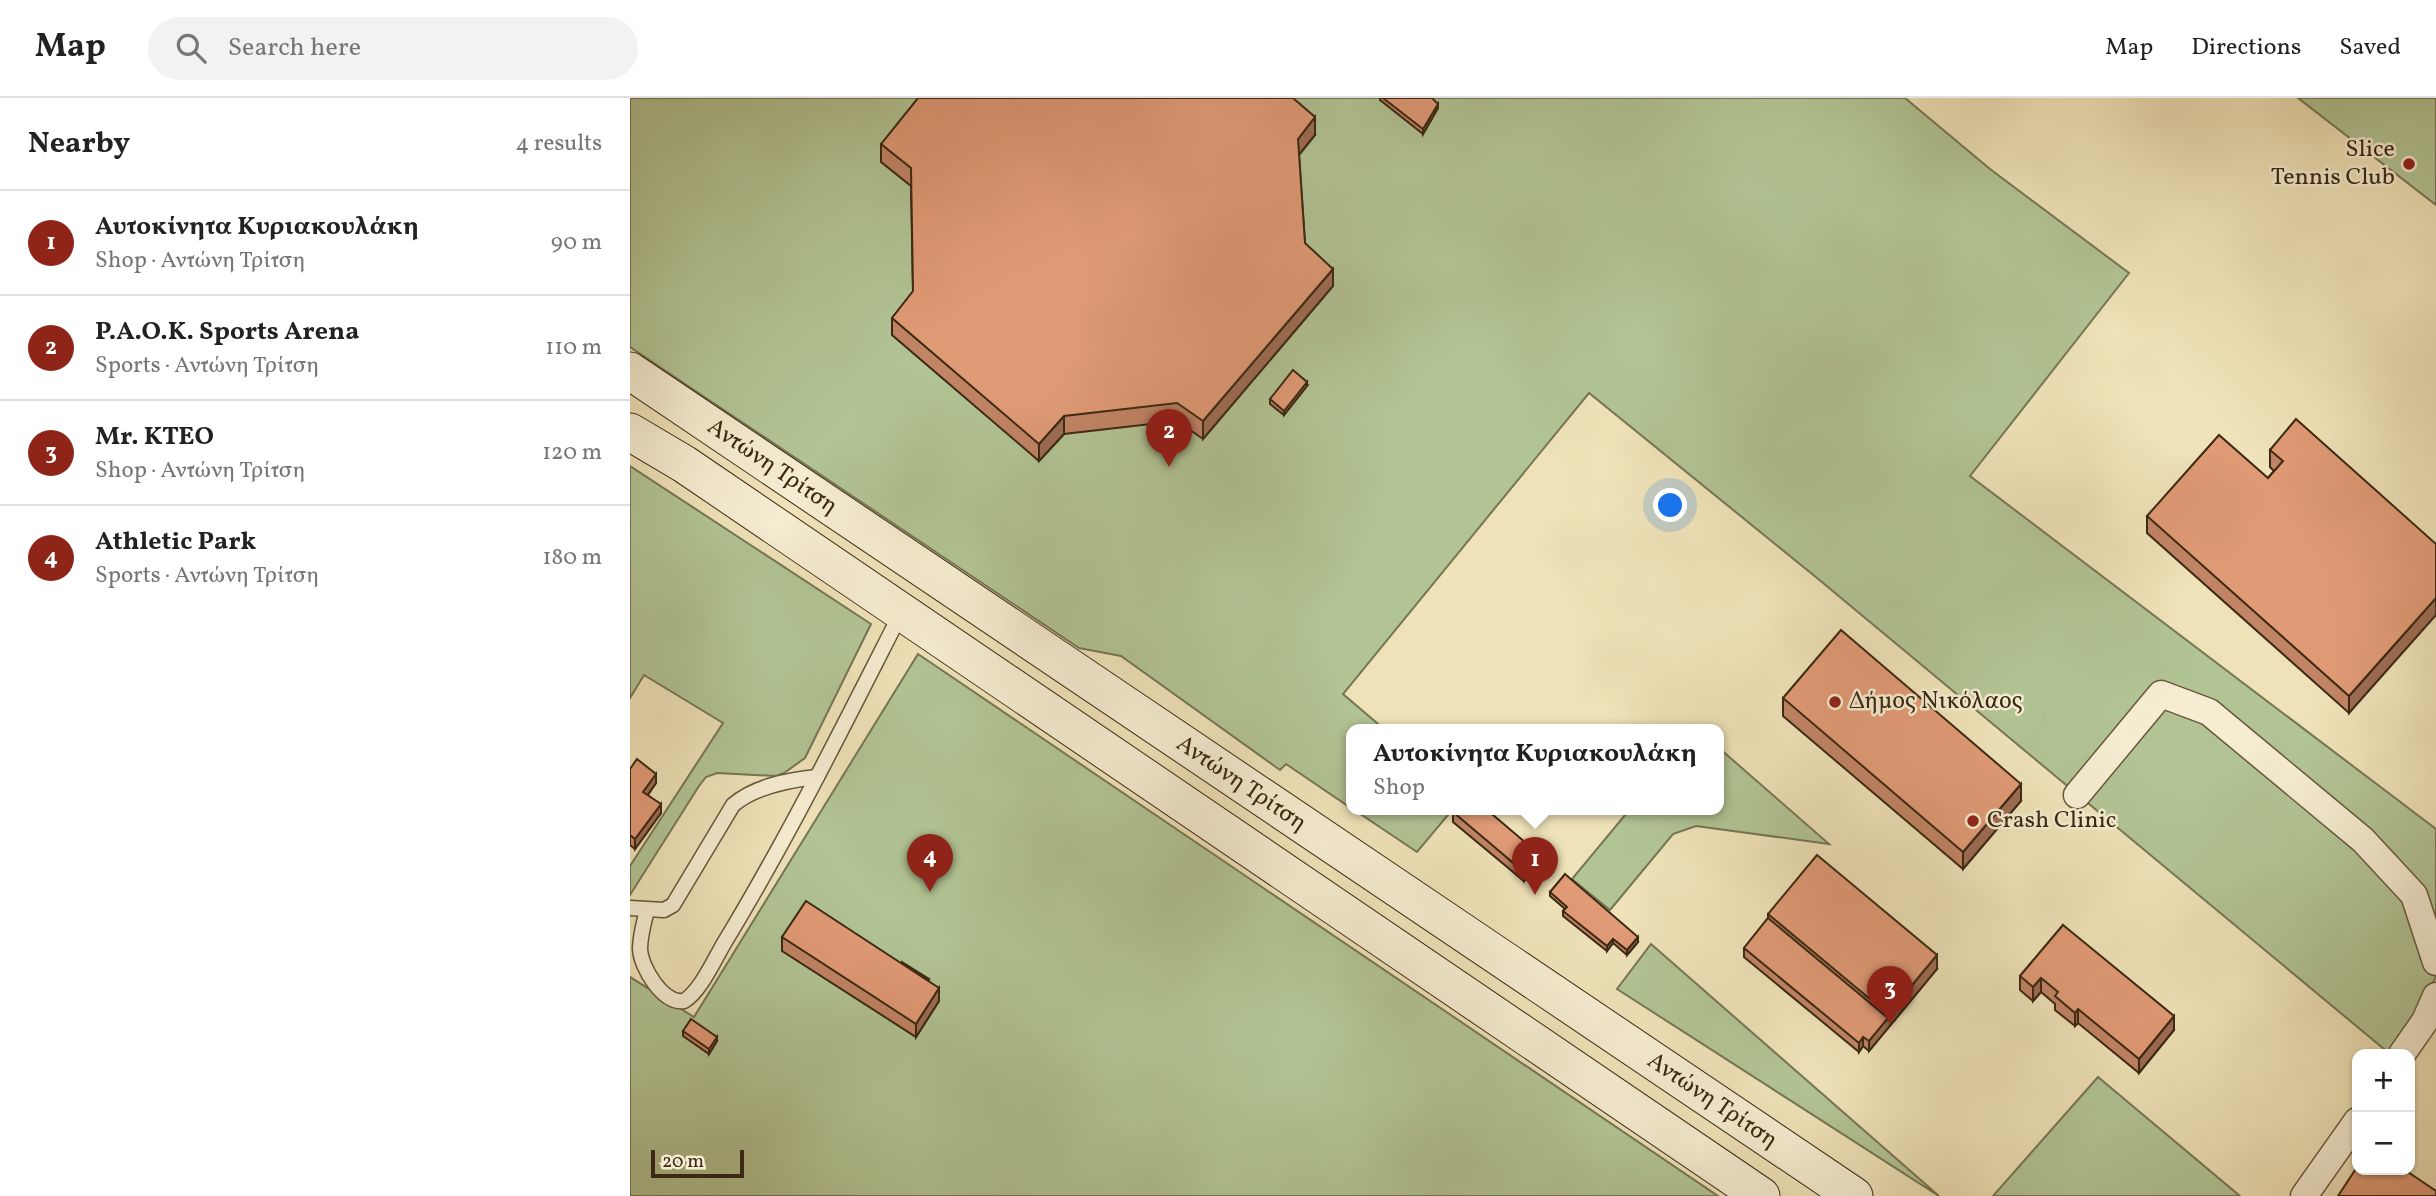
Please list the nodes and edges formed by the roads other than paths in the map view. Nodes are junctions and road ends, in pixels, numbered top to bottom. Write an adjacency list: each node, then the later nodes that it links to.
1 (630, 371): 13 (street, Αντώνη Τρίτση)
2 (630, 432): 3 (street, Αντώνη Τρίτση)
3 (901, 613): 4 (lane); 12 (street, Αντώνη Τρίτση)
4 (817, 777): 7 (lane); 7 (lane)
5 (2077, 795): 8 (street)
6 (630, 908): 7 (lane)
7 (647, 910)
8 (2436, 962)
9 (2436, 996): 10 (street)
10 (2405, 1049)
11 (2352, 1128): 14 (street)
12 (1761, 1196)
13 (1854, 1196)
14 (2304, 1196)

